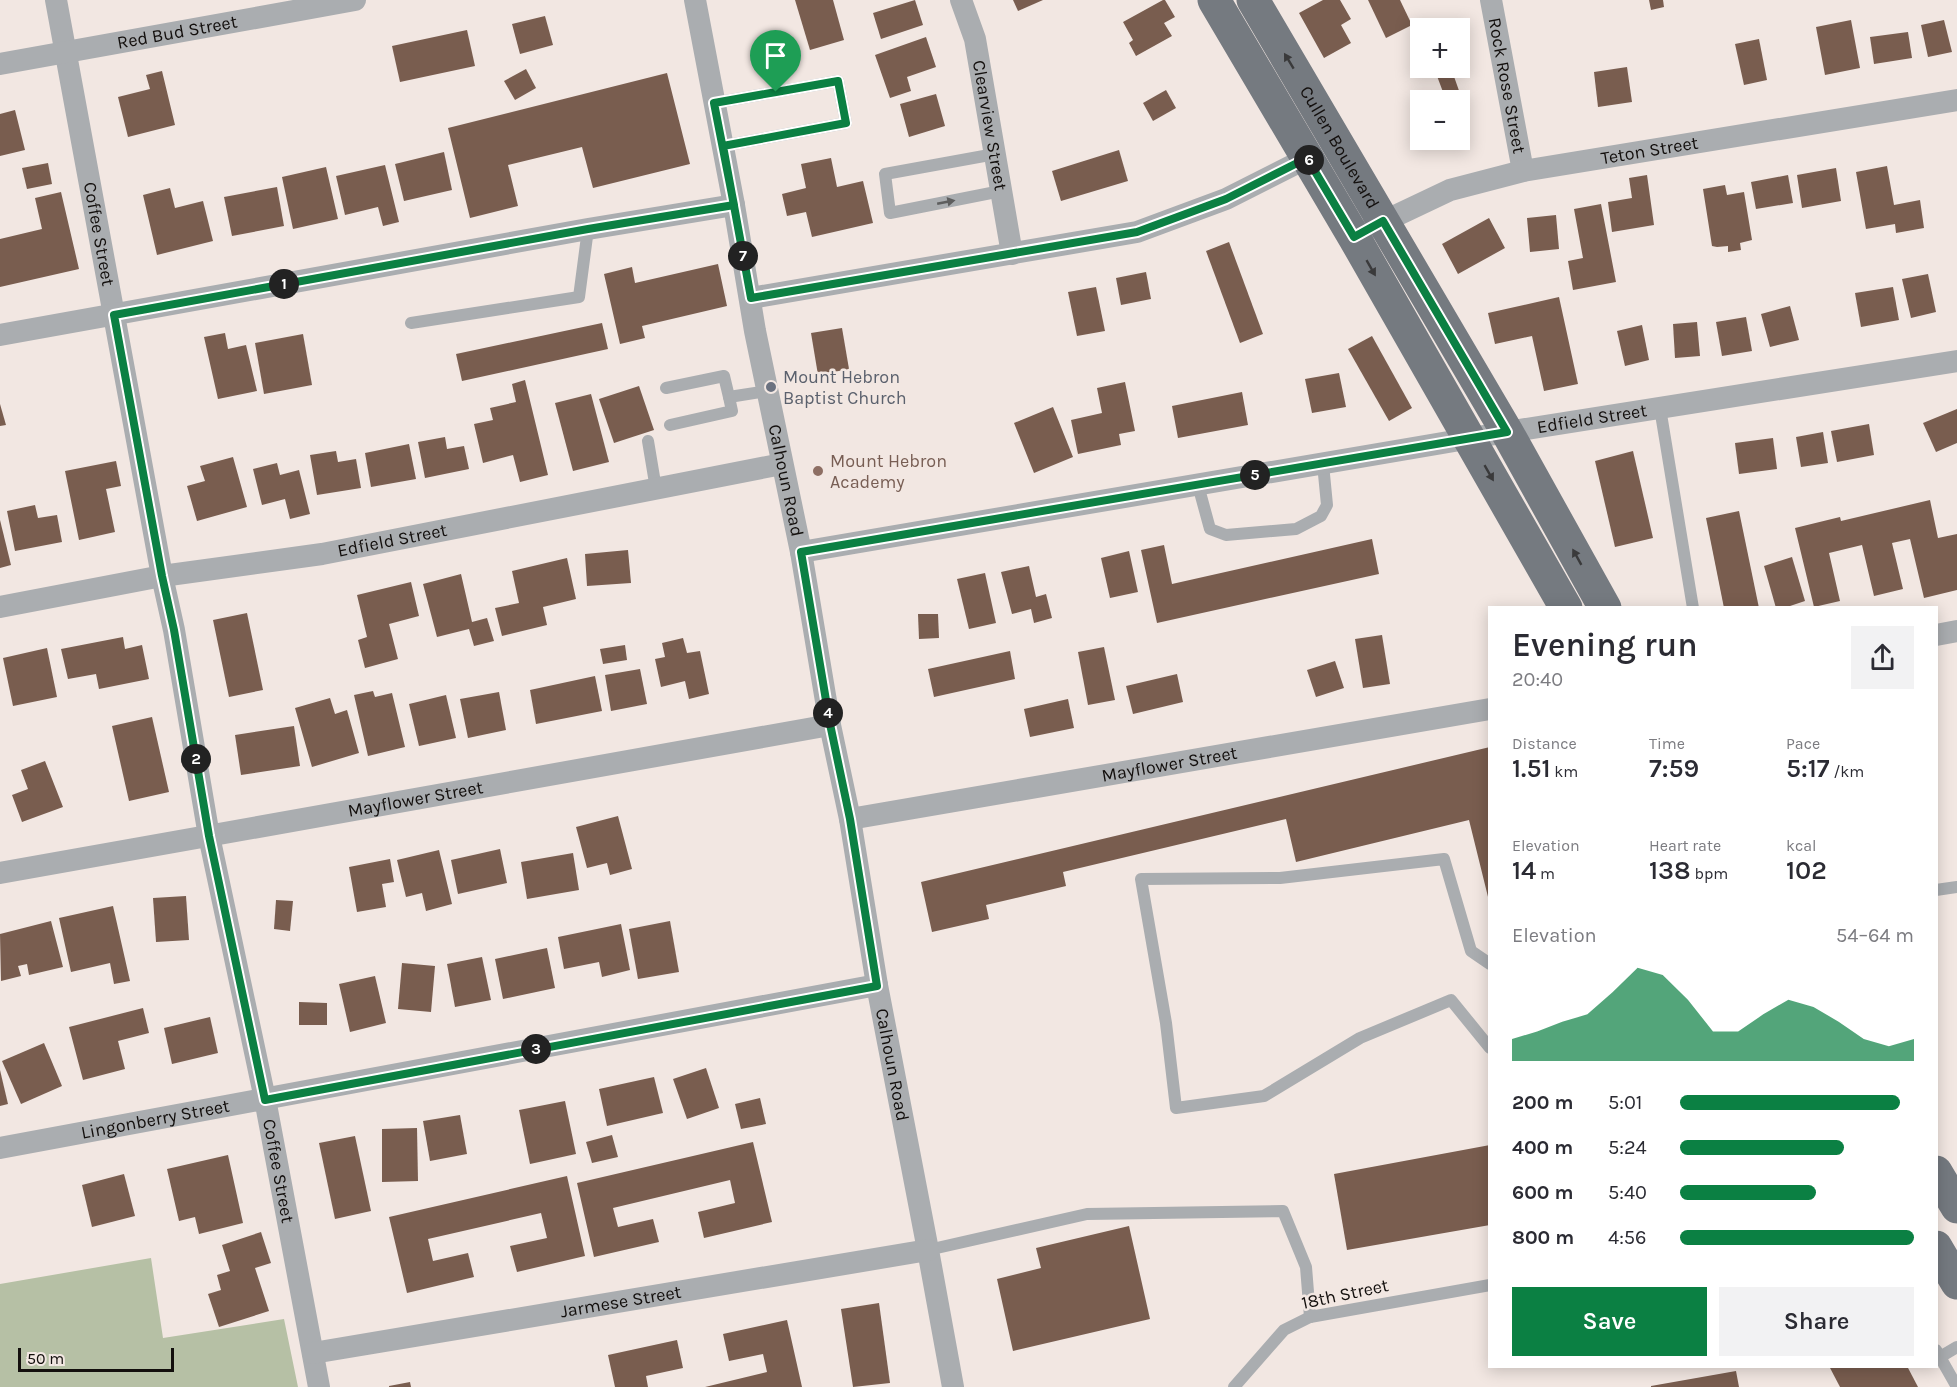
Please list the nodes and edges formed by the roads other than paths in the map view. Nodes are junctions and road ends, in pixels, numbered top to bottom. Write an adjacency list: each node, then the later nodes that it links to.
1 (56, 0): 8 (street, Coffee Street)
2 (355, 0): 8 (street, Red Bud Street)
3 (695, 0): 11 (street, Calhoun Road)
4 (962, 0): 14 (street, Clearview Street)
5 (1491, 0): 16 (street, Rock Rose Street)
6 (1255, 1): 7 (street); 12 (main road, Cullen Boulevard, one-way to 6)
7 (1219, 10): 15 (main road, Cullen Boulevard)
8 (65, 51): 9 (street, Red Bud Street); 24 (street, Coffee Street)
9 (0, 64)
10 (1957, 100): 16 (street, Teton Street)
11 (714, 103): 13 (street, Calhoun Road); 13 (lane)
12 (1337, 141): 15 (main road); 19 (main road, Cullen Boulevard)
13 (723, 146): 18 (street, Calhoun Road)
14 (995, 154): 17 (street, Clearview Street); 17 (lane, one-way to 17)
15 (1307, 158): 21 (main road, Cullen Boulevard); 22 (street)
16 (1523, 171): 19 (street, Teton Street)
17 (1001, 191): 22 (street, Clearview Street)
18 (734, 205): 20 (street); 23 (street, Calhoun Road)
19 (1383, 221): 21 (street, Teton Street); 33 (main road, Cullen Boulevard)
20 (588, 229): 24 (street); 25 (lane)
21 (1354, 237): 34 (main road, Cullen Boulevard, one-way to 34)
22 (1012, 254): 23 (street)
23 (751, 298): 29 (street, Calhoun Road)
24 (114, 315): 26 (street); 41 (street, Coffee Street)
25 (411, 322)
26 (0, 335)
27 (1957, 361): 31 (street, Edfield Street)
28 (666, 388): 30 (lane)
29 (767, 391): 30 (lane); 36 (street, Calhoun Road)
30 (729, 397): 32 (lane)
31 (1660, 408): 33 (street, Edfield Street); 44 (lane)
32 (670, 425)
33 (1507, 432): 34 (street, Edfield Street); 43 (main road, Cullen Boulevard, one-way to 33)
34 (1469, 440): 37 (street, Edfield Street); 42 (main road, Cullen Boulevard, one-way to 42)
35 (648, 441): 39 (lane)
36 (782, 464): 39 (street, Edfield Street); 40 (street, Calhoun Road)
37 (1323, 464): 38 (street, Edfield Street); 38 (lane)
38 (1198, 485): 40 (street, Edfield Street)
39 (656, 489): 41 (street, Edfield Street)
40 (801, 552): 49 (street, Calhoun Road)
41 (162, 576): 45 (street, Edfield Street); 51 (street, Coffee Street)
42 (1565, 606)
43 (1604, 606)
44 (1693, 606)
45 (0, 607)
46 (1957, 631): 47 (street)
47 (1938, 634)
48 (1488, 709): 50 (street, Mayflower Street)
49 (830, 724): 50 (street, Calhoun Road); 51 (street, Mayflower Street)
50 (850, 819): 56 (street, Calhoun Road)
51 (209, 836): 52 (street, Mayflower Street); 58 (street, Coffee Street)
52 (0, 873)
53 (1957, 887): 54 (lane)
54 (1938, 890)
55 (1488, 963): 57 (lane)
56 (877, 986): 58 (street, Lingonberry Street); 62 (street, Calhoun Road)
57 (1488, 1046)
58 (265, 1100): 59 (street, Lingonberry Street); 68 (street, Coffee Street)
59 (0, 1148)
60 (1938, 1175): 61 (main road)
61 (1957, 1207)
62 (928, 1250): 66 (lane); 68 (street, Jarmese Street); 71 (street, Calhoun Road)
63 (1938, 1251): 64 (main road)
64 (1957, 1283)
65 (1488, 1285): 66 (lane, 18th Street)
66 (1310, 1317): 72 (lane, 18th Street)
67 (1957, 1347): 69 (lane)
68 (313, 1353): 70 (street, Coffee Street)
69 (1938, 1353): 73 (lane)
70 (319, 1387)
71 (953, 1387)
72 (1234, 1387)
73 (1957, 1387)

